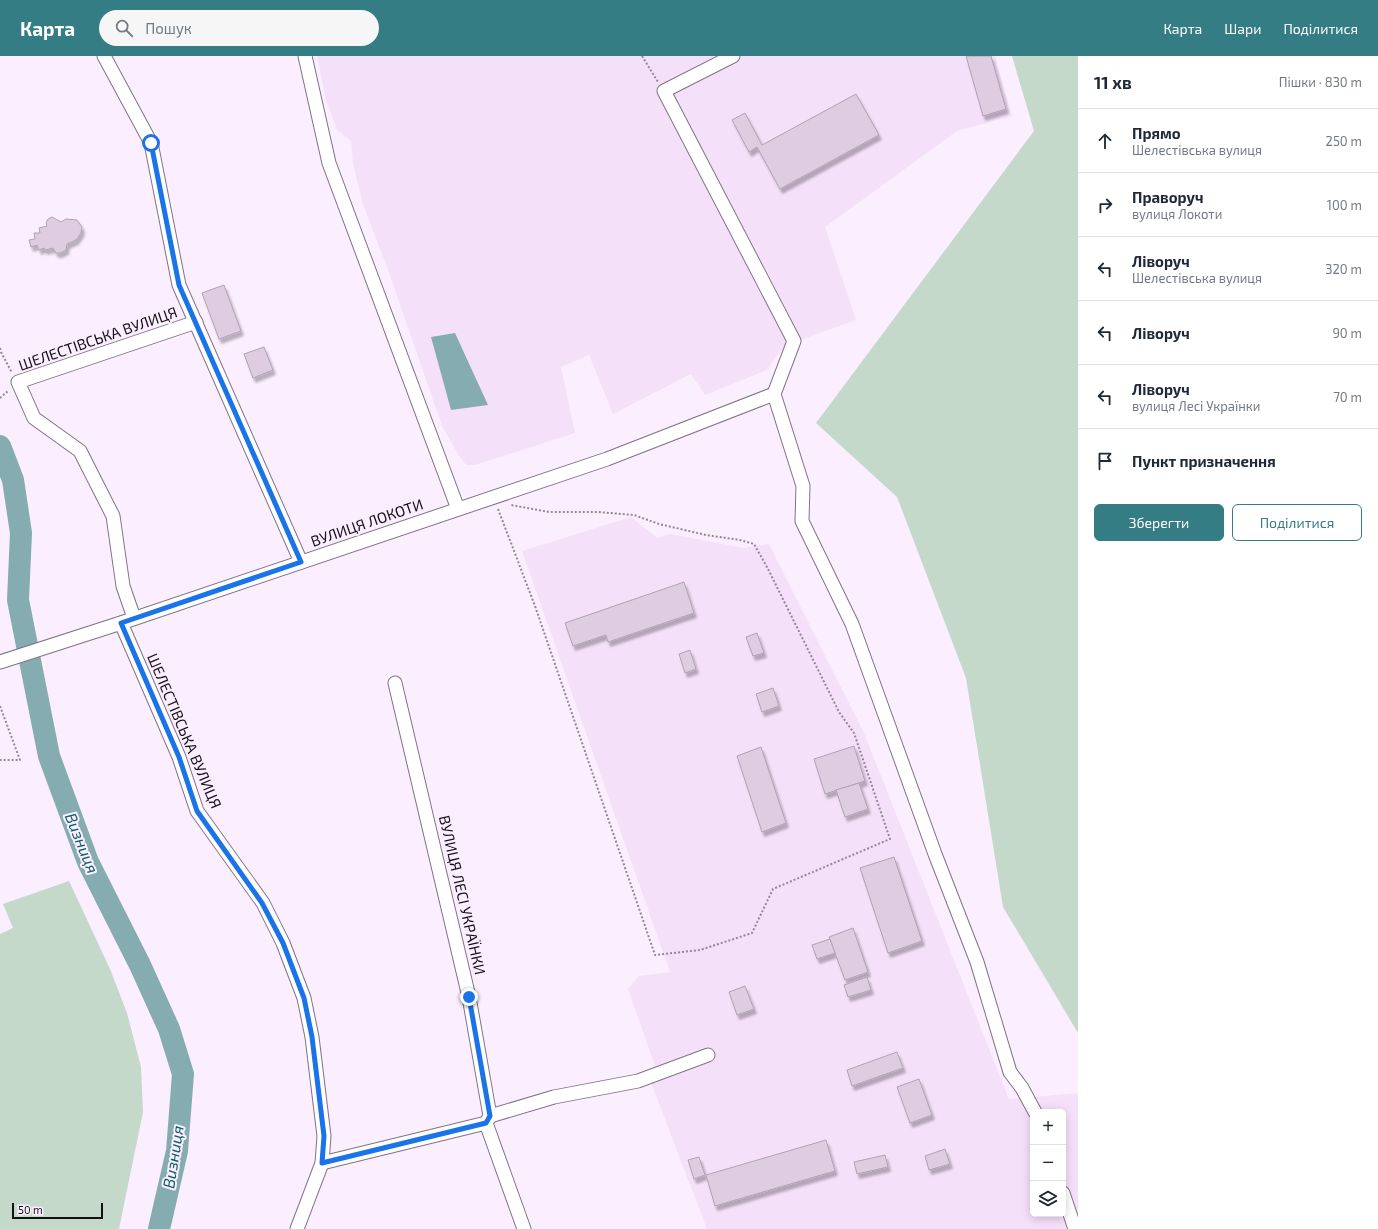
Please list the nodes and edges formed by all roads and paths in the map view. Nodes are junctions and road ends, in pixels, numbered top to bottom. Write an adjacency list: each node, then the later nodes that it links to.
1 (104, 56): 6 (street, ШЕЛЕСТІВСЬКА ВУЛИЦЯ)
2 (304, 56): 12 (street)
3 (642, 56): 5 (path)
4 (733, 56): 5 (street)
5 (664, 91): 9 (street)
6 (196, 322): 13 (street, ШЕЛЕСТІВСЬКА ВУЛИЦЯ); 14 (street, ШЕЛЕСТІВСЬКА ВУЛИЦЯ)
7 (0, 348): 8 (path)
8 (0, 352)
9 (774, 394): 10 (street, ВУЛИЦЯ ЛОКОТИ); 21 (street)
10 (494, 497): 11 (path); 12 (street, ВУЛИЦЯ ЛОКОТИ)
11 (511, 505)
12 (458, 509): 13 (street, ВУЛИЦЯ ЛОКОТИ)
13 (301, 562): 14 (street, ВУЛИЦЯ ЛОКОТИ)
14 (134, 618): 15 (street, ВУЛИЦЯ ЛОКОТИ)
15 (121, 623): 16 (street, ВУЛИЦЯ ЛОКОТИ); 23 (street, ШЕЛЕСТІВСЬКА ВУЛИЦЯ)
16 (0, 662)
17 (395, 683): 22 (street, ВУЛИЦЯ ЛЕСІ УКРАЇНКИ)
18 (0, 706): 19 (path)
19 (0, 760)
20 (708, 1054): 22 (street)
21 (1033, 1109)
22 (488, 1120): 23 (street); 26 (street, ВУЛИЦЯ ЛЕСІ УКРАЇНКИ)
23 (322, 1163): 25 (street, ШЕЛЕСТІВСЬКА ВУЛИЦЯ)
24 (1066, 1203): 27 (street)
25 (297, 1229)
26 (524, 1229)
27 (1074, 1229)

